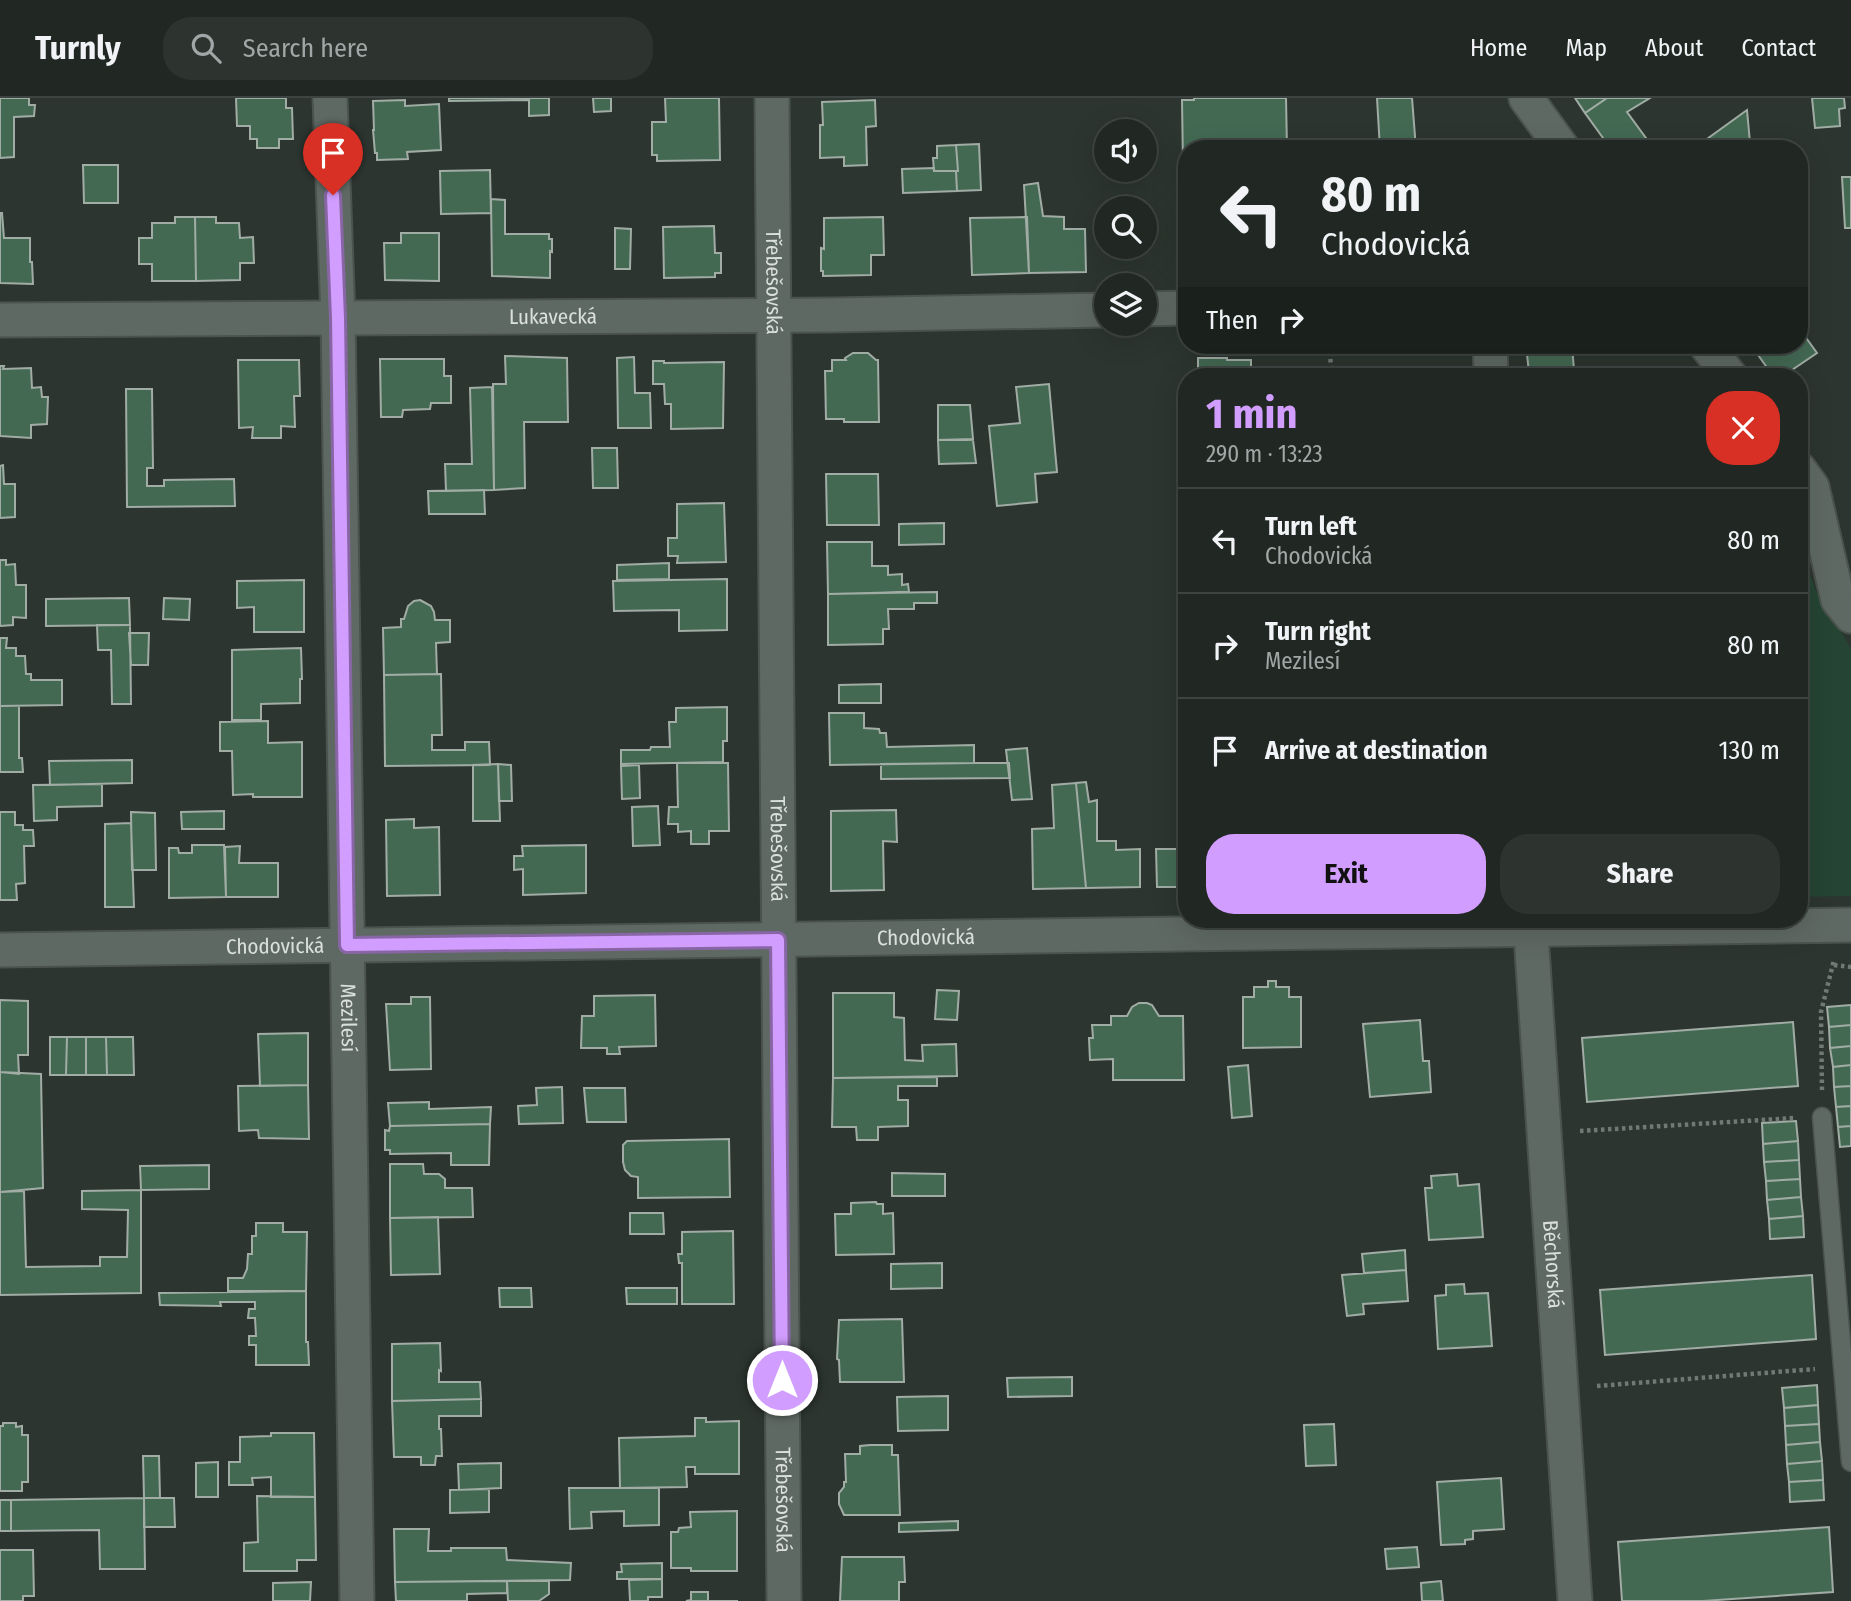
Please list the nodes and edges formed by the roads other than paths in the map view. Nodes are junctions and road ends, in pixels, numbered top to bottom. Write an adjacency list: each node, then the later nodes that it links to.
1 (330, 98): 9 (street, Mezilesí)
2 (772, 98): 8 (street, Třebešovská)
3 (1526, 98): 4 (street)
4 (1556, 140)
5 (1178, 308): 6 (street)
6 (1157, 309)
7 (1094, 310): 8 (street, Lukavecká)
8 (775, 314): 9 (street, Lukavecká); 19 (street, Třebešovská)
9 (338, 318): 10 (street, Lukavecká); 20 (street, Mezilesí)
10 (0, 320)
11 (1713, 354): 12 (street)
12 (1724, 368)
13 (1808, 481): 14 (street)
14 (1851, 616)
15 (1808, 925): 16 (street, Chodovická)
16 (1842, 925)
17 (1342, 928): 19 (street, Chodovická)
18 (1530, 928): 26 (street, Běchorská)
19 (778, 940): 20 (street, Chodovická); 25 (street, Třebešovská)
20 (347, 945): 21 (street, Chodovická); 24 (street, Mezilesí)
21 (0, 950)
22 (1822, 1117): 23 (lane)
23 (1851, 1462)
24 (357, 1601)
25 (784, 1601)
26 (1575, 1601)

